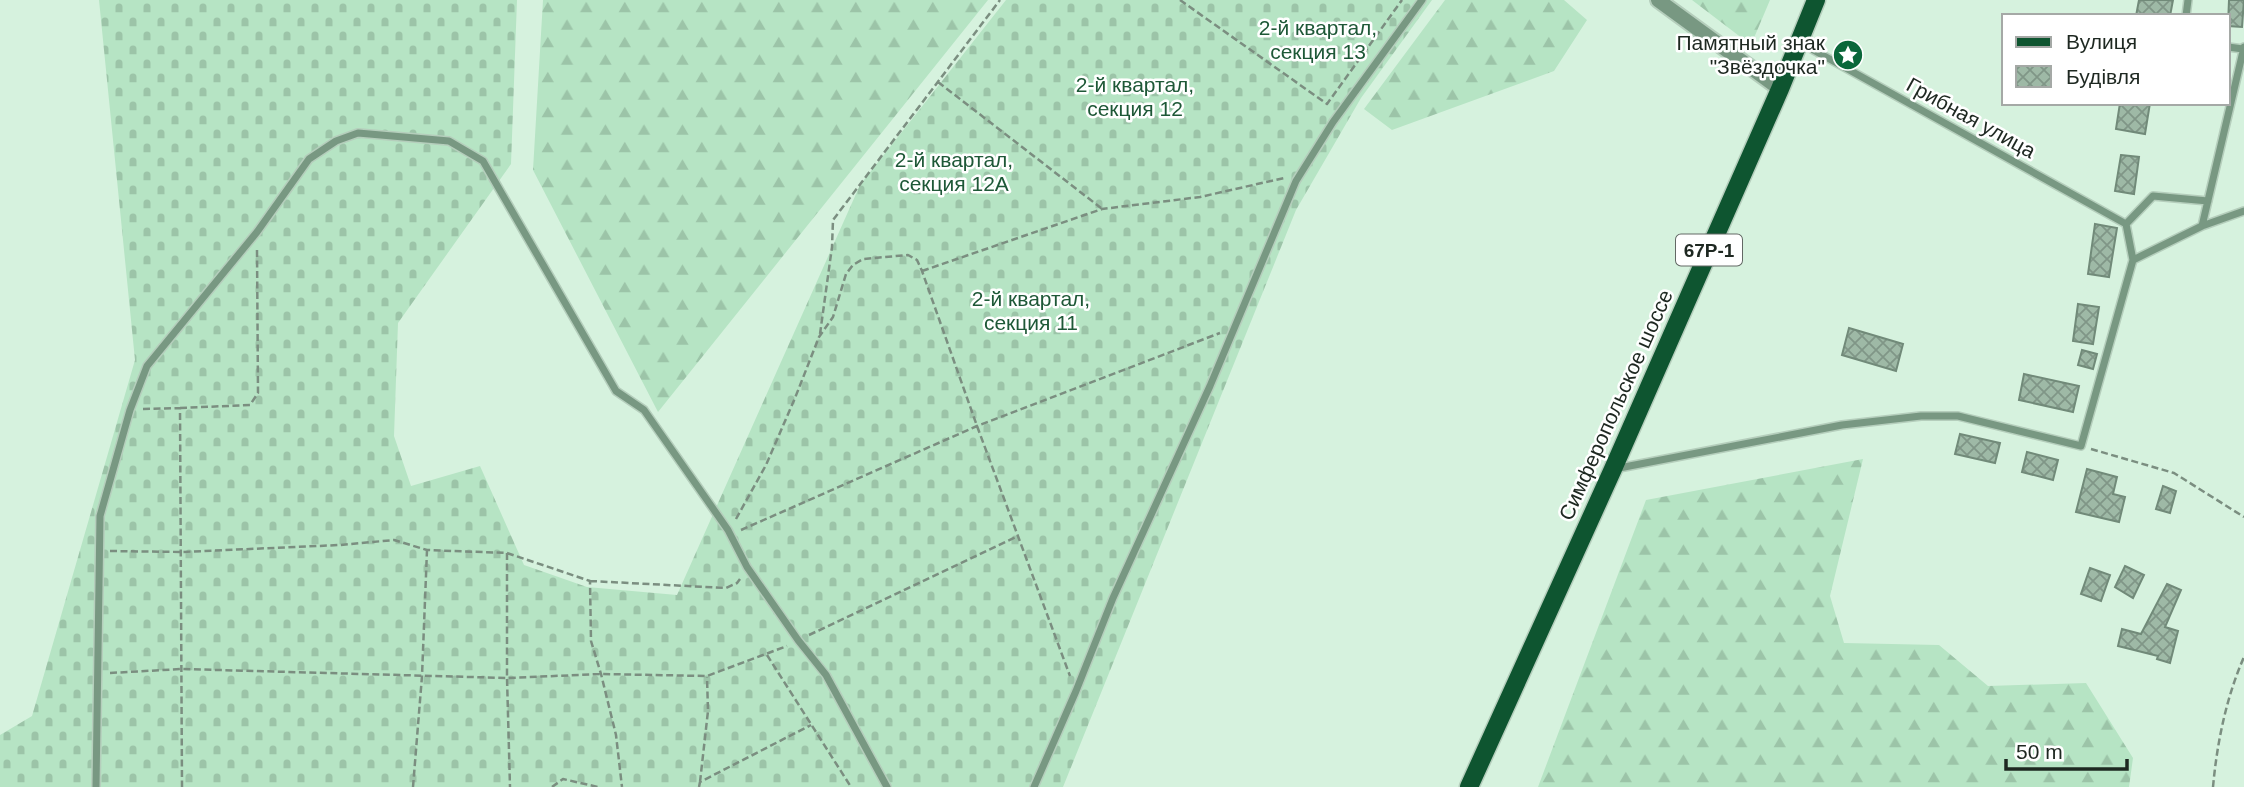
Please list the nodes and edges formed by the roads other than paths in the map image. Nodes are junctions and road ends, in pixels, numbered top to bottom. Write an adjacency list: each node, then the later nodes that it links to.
1 (1422, 0): 16 (lane)
2 (1658, 0): 7 (street)
3 (1806, 0): 5 (lane)
4 (1816, 0): 5 (main road, Симферопольское шоссе / 67Р-1)
5 (1801, 36): 7 (main road, Симферопольское шоссе / 67Р-1); 10 (lane, Грибная улица)
6 (2244, 48): 8 (lane)
7 (1780, 89): 13 (main road, Симферопольское шоссе / 67Р-1)
8 (2208, 201): 10 (lane); 11 (lane)
9 (2244, 211): 11 (lane)
10 (2126, 224): 12 (lane)
11 (2202, 226): 12 (lane)
12 (2133, 260): 13 (lane)
13 (1613, 469): 17 (main road, Симферопольское шоссе / 67Р-1)
14 (96, 787): 15 (lane)
15 (887, 787)
16 (1034, 787)
17 (1469, 787)

